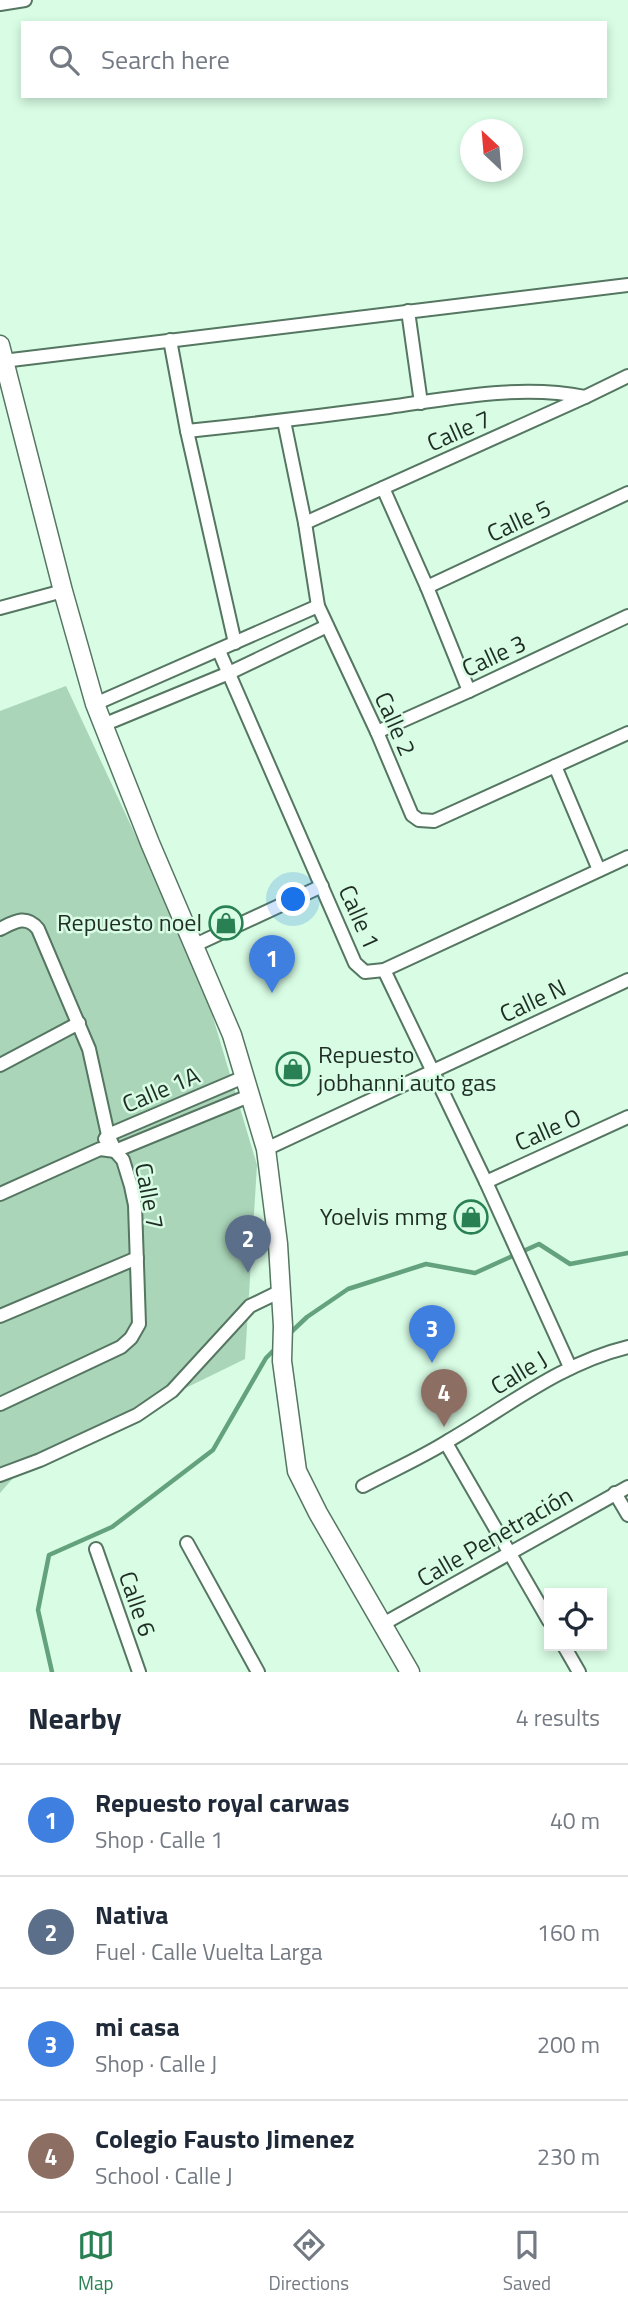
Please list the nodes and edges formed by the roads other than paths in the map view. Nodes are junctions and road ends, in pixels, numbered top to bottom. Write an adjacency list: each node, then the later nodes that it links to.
1 (24, 0): 2 (street)
2 (0, 4)
3 (628, 285): 4 (street)
4 (408, 312): 5 (street); 9 (street)
5 (170, 340): 6 (street); 11 (street)
6 (2, 354): 16 (street)
7 (628, 376): 8 (street, Calle 7)
8 (585, 397): 9 (street); 12 (street, Calle 7)
9 (421, 402): 10 (street)
10 (284, 421): 11 (street); 14 (street, Calle 2)
11 (187, 431): 21 (street)
12 (383, 488): 14 (street, Calle 7); 15 (street)
13 (628, 493): 15 (street, Calle 5)
14 (305, 523): 17 (street, Calle 2)
15 (427, 587): 24 (street)
16 (63, 591): 18 (street); 25 (street)
17 (318, 606): 20 (street, Calle 2); 21 (street)
18 (0, 608)
19 (628, 616): 24 (street, Calle 3)
20 (327, 626): 23 (street); 27 (street, Calle 2)
21 (235, 643): 22 (street)
22 (219, 651): 23 (street, Calle 1); 25 (street)
23 (229, 673): 26 (street); 32 (street, Calle 1)
24 (470, 691): 27 (street, Calle 3)
25 (95, 704): 26 (street)
26 (103, 725): 34 (street)
27 (377, 732): 29 (street, Calle 2)
28 (628, 733): 29 (street, Calle 2)
29 (555, 766): 31 (street)
30 (628, 856): 31 (street, Calle 1)
31 (599, 870): 35 (street, Calle 1)
32 (322, 886): 34 (street); 35 (street, Calle 1)
33 (0, 929): 37 (street, Calle 7)
34 (195, 945): 40 (street)
35 (384, 970): 39 (street)
36 (628, 980): 39 (street, Calle N)
37 (79, 1023): 38 (street); 43 (street, Calle 7)
38 (0, 1065)
39 (432, 1071): 45 (street, Calle N); 47 (street)
40 (244, 1077): 41 (street); 43 (street, Calle 1A)
41 (249, 1096): 45 (street); 46 (street, Calle 1A)
42 (628, 1117): 47 (street, Calle O)
43 (108, 1135): 44 (street, Calle 1A); 46 (street, Calle 7)
44 (100, 1149): 46 (street, Calle 1A); 48 (street)
45 (266, 1149): 50 (street)
46 (115, 1151): 49 (street, Calle 7)
47 (486, 1182): 53 (street)
48 (0, 1194)
49 (137, 1258): 51 (street); 54 (street, Calle 7)
50 (282, 1291): 56 (street); 65 (street)
51 (0, 1316)
52 (628, 1347): 53 (street, Calle J)
53 (570, 1367): 55 (street, Calle J)
54 (0, 1404)
55 (446, 1443): 57 (street, Calle J); 63 (street)
56 (0, 1475)
57 (363, 1486)
58 (628, 1487): 59 (street, Calle Penetración)
59 (615, 1493): 60 (street); 63 (street, Calle Penetración)
60 (628, 1515)
61 (187, 1543): 68 (street)
62 (96, 1549): 67 (street, Calle 6)
63 (510, 1554): 64 (street); 65 (street, Calle Penetración)
64 (544, 1612)
65 (383, 1624): 69 (street)
66 (567, 1651): 70 (street)
67 (139, 1672)
68 (258, 1672)
69 (410, 1672)
70 (579, 1672)

